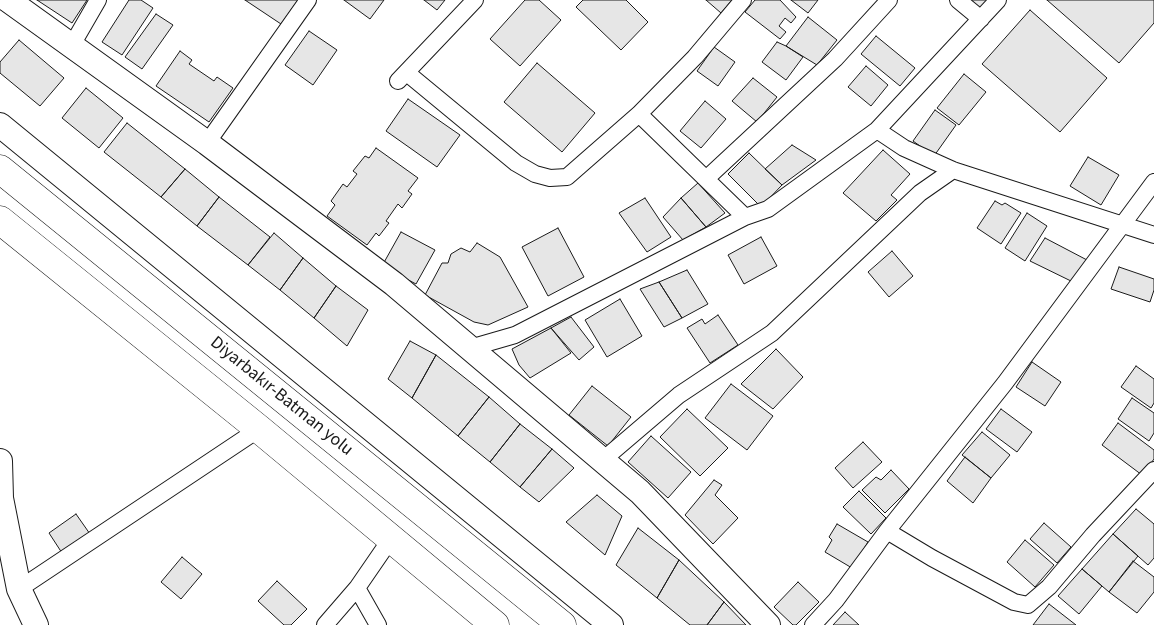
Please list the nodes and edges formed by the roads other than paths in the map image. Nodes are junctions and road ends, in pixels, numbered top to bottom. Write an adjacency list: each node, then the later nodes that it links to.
1 (8, 0): 10 (street)
2 (98, 0): 10 (street)
3 (308, 0): 14 (street)
4 (475, 0): 11 (street)
5 (743, 0): 11 (street)
6 (889, 0): 17 (street)
7 (958, 0): 9 (street)
8 (998, 0): 9 (street)
9 (981, 19): 13 (street)
10 (72, 45): 14 (street)
11 (639, 114): 17 (street)
12 (0, 125): 37 (street)
13 (877, 130): 16 (street); 19 (street)
14 (207, 143): 23 (street)
15 (0, 169): 36 (highway, Diyarbakır-Batman yolu)
16 (953, 170): 21 (street); 25 (street)
17 (707, 178): 19 (street)
18 (1154, 182): 21 (street)
19 (745, 217): 23 (street)
20 (0, 220): 24 (highway)
21 (1122, 226): 22 (street); 28 (street)
22 (1154, 235)
23 (470, 348): 25 (street)
24 (259, 429): 29 (highway); 31 (street)
25 (604, 459): 38 (street)
26 (0, 461): 31 (street)
27 (1154, 470): 28 (street)
28 (887, 531): 39 (street)
29 (390, 540): 30 (street); 35 (highway)
30 (356, 588): 33 (street); 34 (street)
31 (19, 589): 32 (street)
32 (36, 625)
33 (325, 625)
34 (378, 625)
35 (496, 625)
36 (562, 625)
37 (611, 625)
38 (768, 625)
39 (813, 625)

